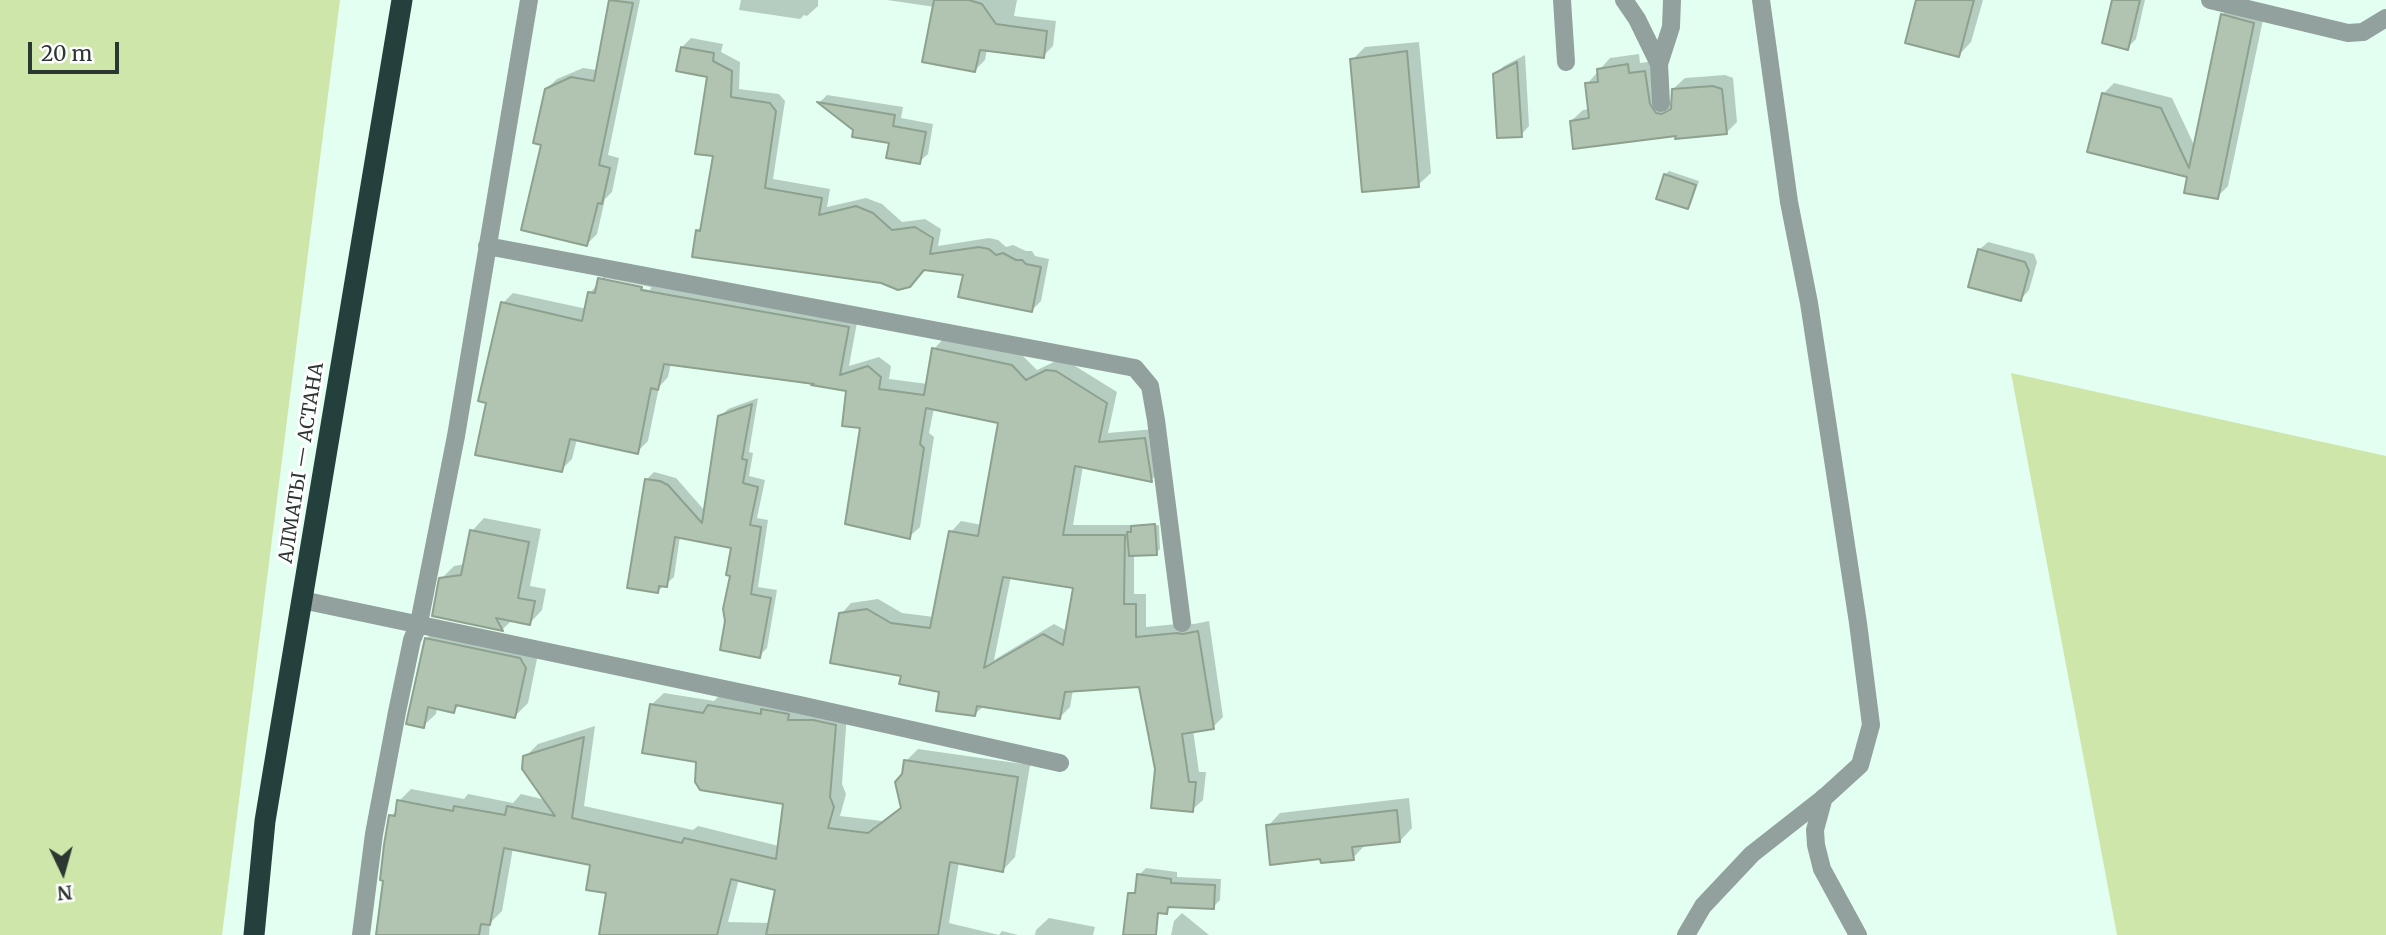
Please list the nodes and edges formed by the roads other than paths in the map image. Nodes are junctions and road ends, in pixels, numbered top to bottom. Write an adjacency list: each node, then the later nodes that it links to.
1 (402, 0): 13 (highway, АЛМАТЫ — АСТАНА)
2 (529, 0): 12 (street)
3 (1562, 0): 9 (street)
4 (1624, 0): 10 (street)
5 (1672, 0): 10 (street)
6 (1761, 0): 17 (street)
7 (2210, 0): 8 (street)
8 (2386, 18)
9 (1566, 62)
10 (1659, 64): 11 (street)
11 (1661, 103)
12 (487, 246): 14 (street); 15 (street)
13 (302, 600): 14 (street); 18 (highway, АЛМАТЫ — АСТАНА)
14 (419, 623): 16 (street); 19 (street)
15 (1182, 623)
16 (1060, 763)
17 (1824, 797): 20 (street); 21 (street)
18 (254, 935)
19 (361, 935)
20 (1686, 935)
21 (1858, 935)

